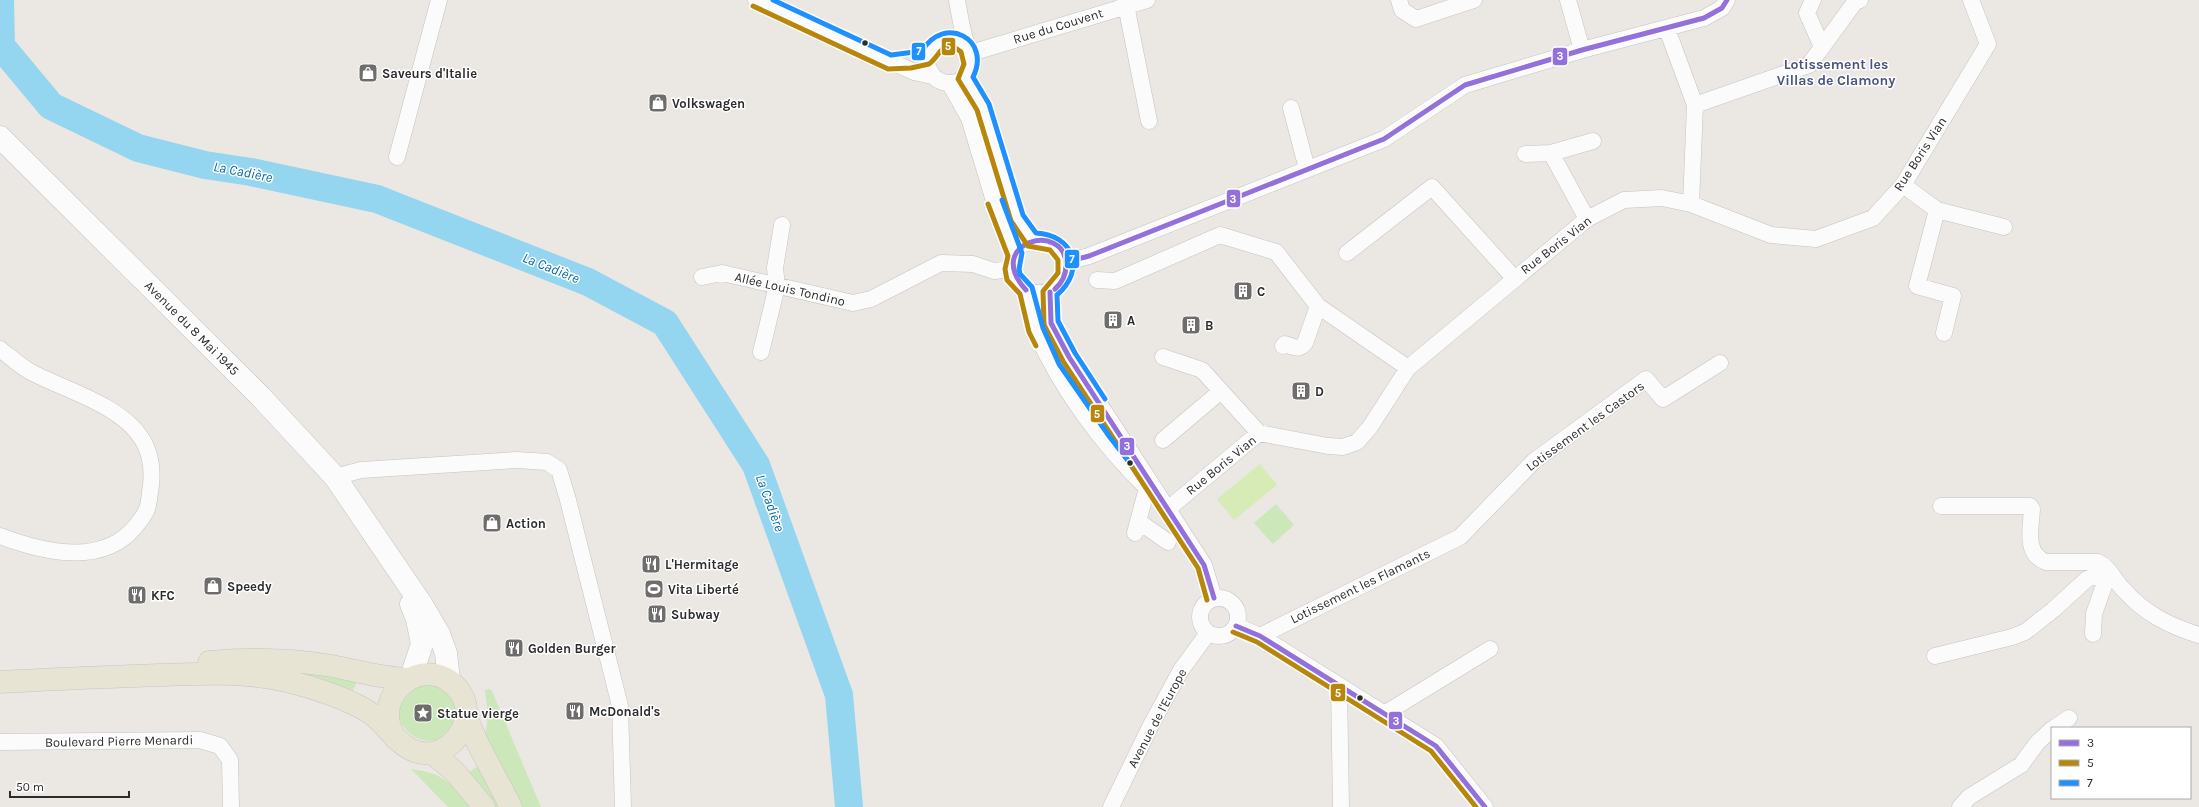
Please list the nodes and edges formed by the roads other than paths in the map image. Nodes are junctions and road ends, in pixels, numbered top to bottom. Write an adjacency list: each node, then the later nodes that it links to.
1 (439, 0): 30 (street)
2 (756, 0): 19 (street)
3 (1147, 0): 11 (street, Rue du Couvent)
4 (1399, 0): 5 (street)
5 (1474, 0)
6 (1568, 0): 16 (street)
7 (1727, 0): 13 (street)
8 (1813, 0): 15 (street)
9 (1860, 0): 15 (street)
10 (1970, 0): 32 (street, Rue Boris Vian)
11 (1125, 3): 17 (street, Rue du Couvent); 25 (street)
12 (958, 6): 14 (street); 17 (street)
13 (1667, 29): 16 (street); 23 (street)
14 (945, 39): 17 (street); 18 (street)
15 (1822, 47): 23 (street)
16 (1582, 50): 31 (street)
17 (969, 51): 21 (street)
18 (927, 57): 19 (street); 20 (street)
19 (890, 62): 20 (street)
20 (932, 76): 22 (street)
21 (965, 77): 22 (street); 38 (street)
22 (950, 84): 40 (street)
23 (1695, 105): 33 (street)
24 (1291, 108): 31 (street)
25 (1149, 121)
26 (0, 137): 59 (main road, Avenue du 8 Mai 1945)
27 (1593, 141): 28 (street)
28 (1551, 153): 29 (street); 35 (street)
29 (1524, 154)
30 (397, 157)
31 (1307, 169): 41 (street)
32 (1903, 185): 33 (street, Rue Boris Vian); 34 (street)
33 (1691, 204): 35 (street, Rue Boris Vian)
34 (1937, 210): 37 (street); 49 (street)
35 (1587, 219): 43 (street, Rue Boris Vian)
36 (782, 225): 45 (street)
37 (2004, 227)
38 (1032, 240): 40 (street); 41 (street)
39 (1346, 253): 43 (street)
40 (1013, 262): 45 (street, Allée Louis Tondino); 46 (street)
41 (1066, 262): 47 (street)
42 (702, 277): 45 (street, Allée Louis Tondino)
43 (1514, 278): 55 (street, Rue Boris Vian)
44 (1097, 280): 48 (street)
45 (777, 286): 52 (street)
46 (1026, 290): 47 (street); 60 (street)
47 (1050, 292): 62 (street)
48 (1318, 306): 50 (street); 55 (street)
49 (1944, 333)
50 (1282, 346)
51 (0, 349): 65 (street)
52 (761, 352)
53 (1163, 357): 56 (street)
54 (1720, 363): 66 (street, Lotissement les Castors)
55 (1408, 368): 57 (street, Rue Boris Vian)
56 (1221, 391): 57 (street); 58 (street)
57 (1259, 433): 62 (street, Rue Boris Vian)
58 (1164, 440)
59 (334, 477): 64 (main road, Avenue du 8 Mai 1945); 92 (street)
60 (1147, 488): 62 (street); 63 (street)
61 (1941, 506): 67 (street)
62 (1168, 509): 63 (street)
63 (1182, 530): 68 (street)
64 (370, 531): 77 (main road); 78 (main road)
65 (0, 536)
66 (1460, 537): 73 (street, Lotissement les Flamants)
67 (2109, 571): 71 (street); 72 (street); 75 (street)
68 (1214, 598): 69 (street); 70 (street)
69 (1236, 626): 70 (street); 73 (street)
70 (1208, 633): 93 (street, Avenue de l'Europe)
71 (2092, 634)
72 (2199, 635)
73 (1260, 636): 80 (street)
74 (1490, 649): 81 (street)
75 (1935, 656)
76 (81, 677): 77 (main road); 79 (main road); 86 (main road)
77 (410, 678): 78 (main road); 86 (main road)
78 (449, 681): 82 (main road)
79 (0, 682)
80 (1339, 685): 81 (street); 94 (street)
81 (1384, 714): 95 (street)
82 (466, 717): 88 (main road); 91 (main road)
83 (2069, 718): 84 (street)
84 (2056, 727)
85 (2051, 731): 96 (street)
86 (395, 738): 88 (main road)
87 (0, 742): 89 (street, Boulevard Pierre Menardi)
88 (432, 753): 90 (main road)
89 (231, 807)
90 (484, 807)
91 (511, 807)
92 (623, 807)
93 (1111, 807)
94 (1341, 807)
95 (1485, 807)
96 (1960, 807)

